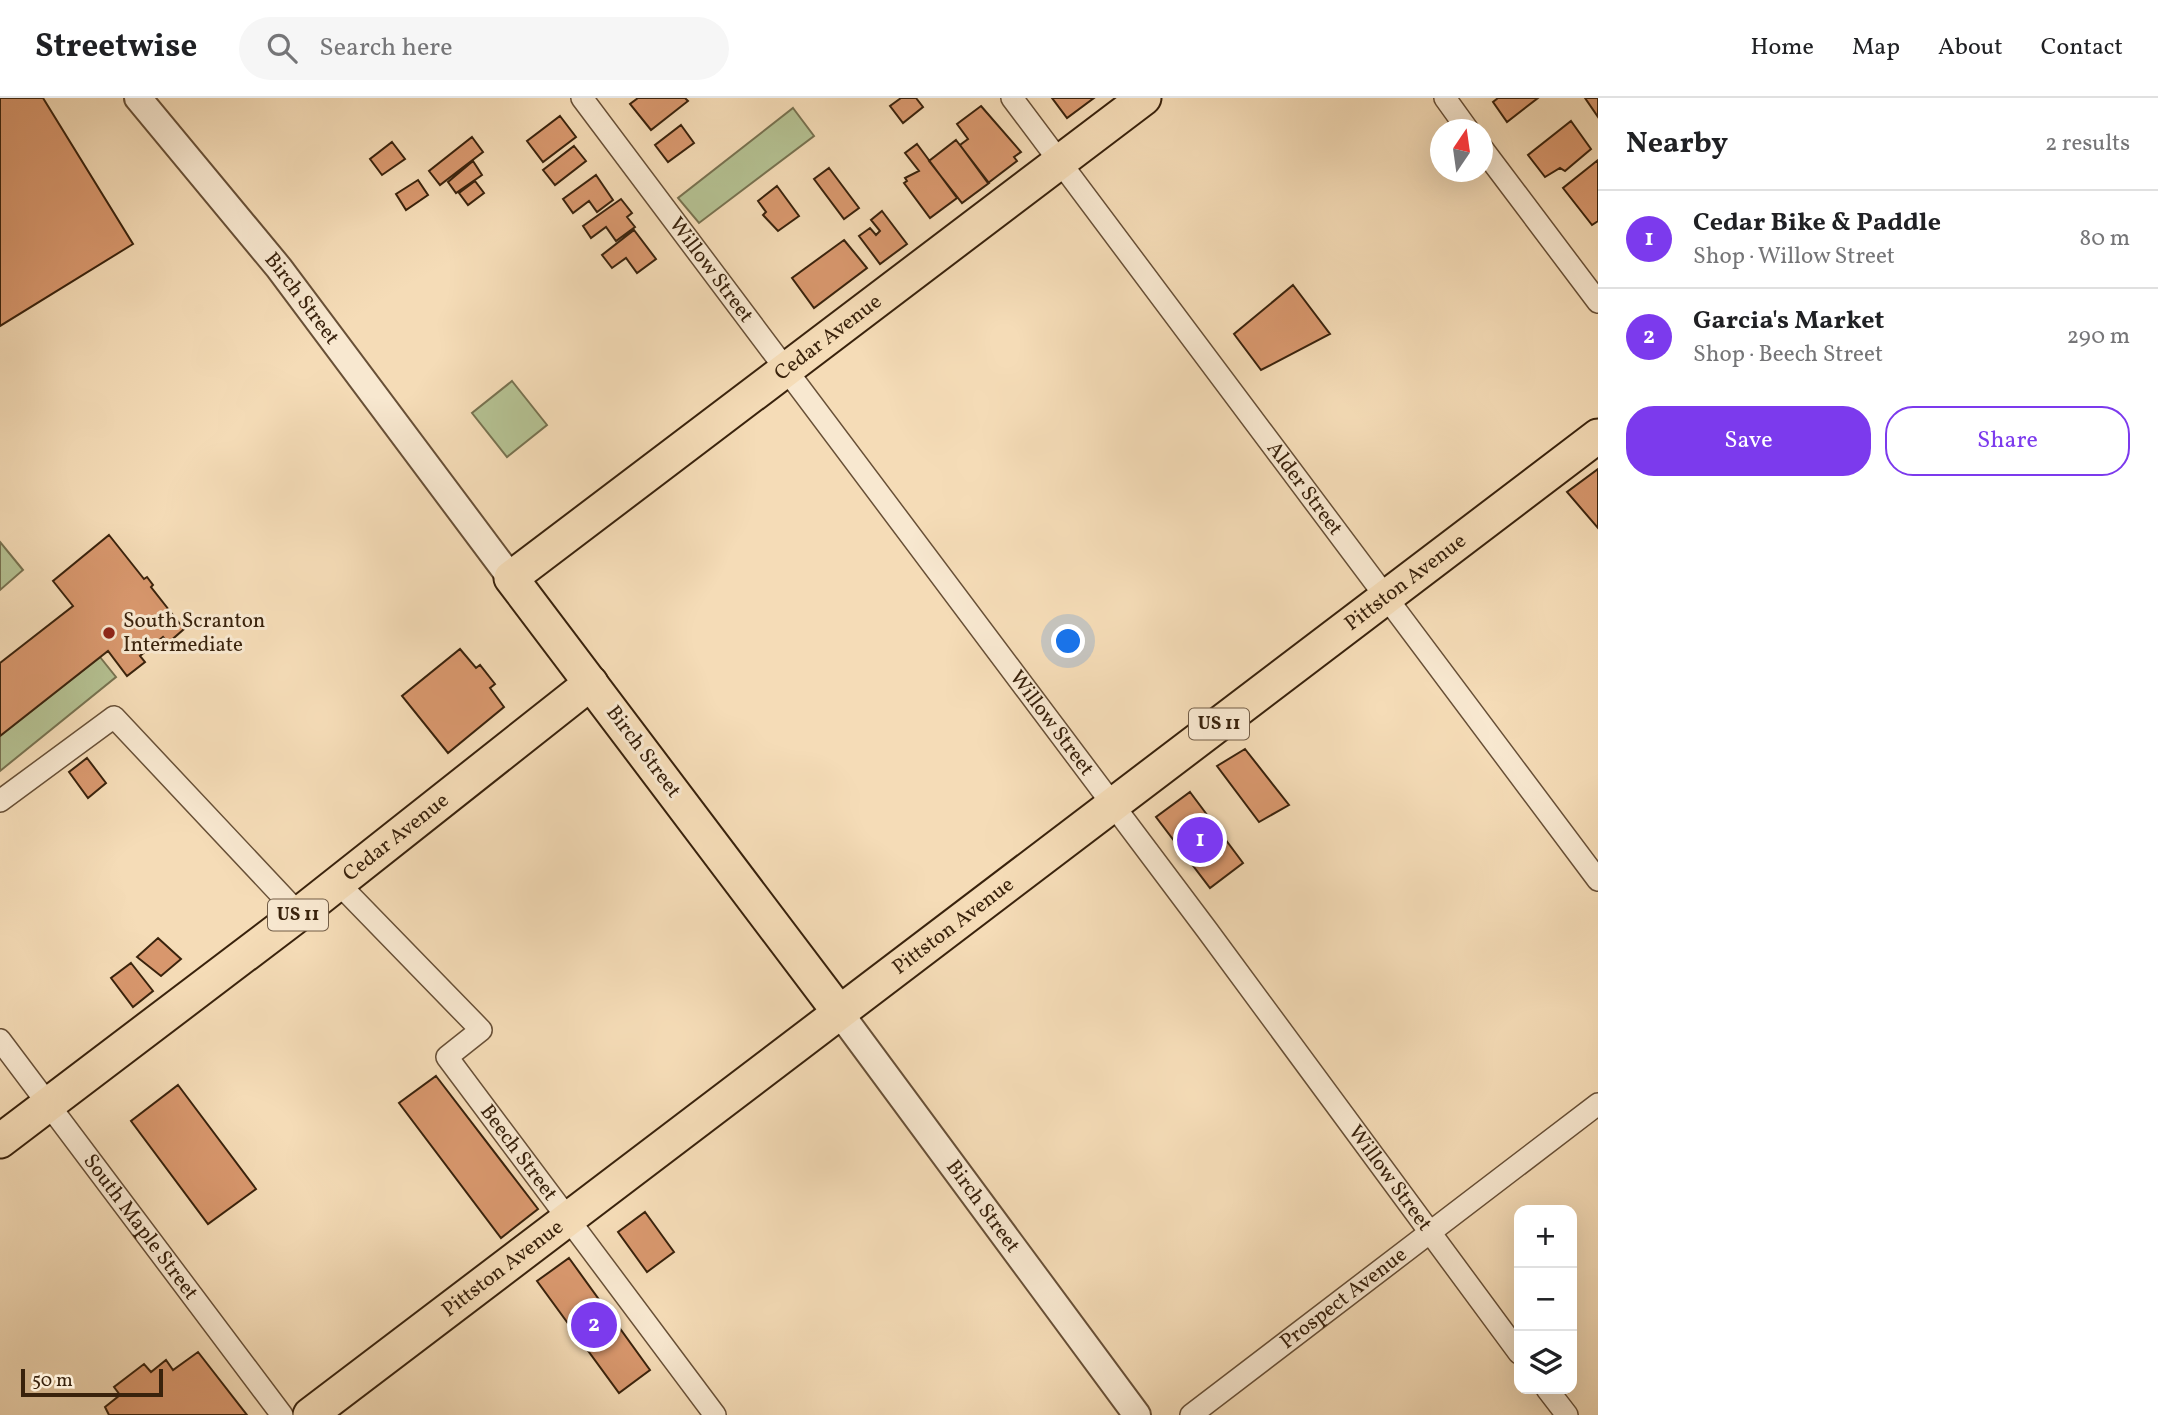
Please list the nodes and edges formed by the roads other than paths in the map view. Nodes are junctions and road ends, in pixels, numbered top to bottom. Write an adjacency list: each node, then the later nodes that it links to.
1 (138, 98): 12 (street, Birch Street)
2 (582, 98): 10 (street, Willow Street)
3 (1013, 98): 7 (street, Alder Street)
4 (1144, 98): 7 (main road, Cedar Avenue)
5 (1445, 98): 6 (street)
6 (1460, 119)
7 (1060, 161): 10 (main road, Cedar Avenue); 13 (street, Alder Street)
8 (1493, 163): 9 (street)
9 (1598, 302)
10 (785, 369): 12 (main road, Cedar Avenue); 16 (street, Willow Street)
11 (1598, 436): 13 (main road, Pittston Avenue / US 11)
12 (511, 578): 14 (main road, Birch Street)
13 (1387, 597): 16 (main road, Pittston Avenue / US 11); 17 (street, Alder Street)
14 (591, 683): 18 (main road, Cedar Avenue / US 11); 20 (main road, Birch Street)
15 (0, 801): 19 (street)
16 (1113, 804): 20 (main road, Pittston Avenue / US 11); 26 (street, Willow Street)
17 (1598, 880)
18 (338, 883): 19 (main road, Cedar Avenue / US 11); 25 (street, Beech Street)
19 (299, 914): 23 (main road, Cedar Avenue / US 11)
20 (839, 1012): 25 (main road, Pittston Avenue); 32 (street, Birch Street)
21 (0, 1040): 23 (street, South Maple Street)
22 (1598, 1104): 26 (street, Prospect Avenue)
23 (49, 1105): 24 (main road, Cedar Avenue / US 11); 29 (street, South Maple Street)
24 (0, 1141)
25 (568, 1219): 30 (main road, Pittston Avenue); 31 (street, Beech Street)
26 (1430, 1231): 27 (street, Willow Street); 33 (street, Prospect Avenue)
27 (1514, 1346)
28 (1551, 1394): 34 (street)
29 (282, 1415)
30 (310, 1415)
31 (715, 1415)
32 (1137, 1415)
33 (1191, 1415)
34 (1567, 1415)

